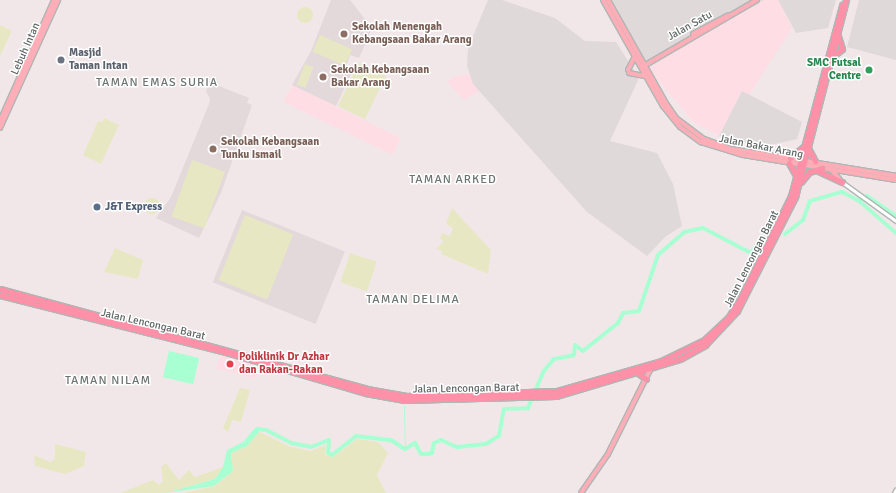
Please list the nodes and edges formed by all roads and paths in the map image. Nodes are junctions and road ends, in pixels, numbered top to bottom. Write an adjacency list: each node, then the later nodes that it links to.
1 (54, 0): 17 (main road, Lebuh Intan)
2 (58, 0): 18 (main road, Lebuh Intan)
3 (603, 0): 10 (main road, Jalan Bakar Arang)
4 (608, 0): 10 (main road, Jalan Bakar Arang)
5 (757, 0): 12 (main road, Jalan Satu)
6 (846, 0): 8 (highway)
7 (842, 2): 9 (highway); 16 (highway)
8 (838, 33): 9 (highway); 11 (highway)
9 (834, 46): 11 (highway); 16 (highway)
10 (636, 58): 12 (main road); 13 (main road, Jalan Bakar Arang); 15 (main road)
11 (831, 58): 19 (highway)
12 (648, 61): 13 (main road, Jalan Satu); 14 (main road)
13 (641, 65): 14 (main road, Jalan Bakar Arang); 15 (main road, Jalan Bakar Arang)
14 (646, 70): 20 (main road, Jalan Bakar Arang)
15 (644, 76): 20 (main road, Jalan Bakar Arang)
16 (820, 80): 19 (highway)
17 (0, 120)
18 (0, 128)
19 (806, 146): 20 (highway); 21 (highway); 22 (highway)
20 (790, 161): 22 (main road, Jalan Bakar Arang); 28 (highway)
21 (815, 161): 22 (main road, Jalan Bakar Arang); 27 (main road, Jalan Bakar Arang)
22 (802, 162): 23 (main road, Jalan Bakar Arang); 28 (highway, Jalan Lencongan Barat); 31 (highway, Jalan Lencongan Barat)
23 (822, 168): 24 (main road, Jalan Bakar Arang); 25 (highway)
24 (832, 169): 26 (main road, Jalan Bakar Arang); 30 (main road)
25 (812, 170): 30 (highway); 31 (highway)
26 (845, 171): 29 (main road, Jalan Bakar Arang); 30 (main road)
27 (896, 176)
28 (796, 177): 35 (highway, Jalan Lencongan Barat)
29 (896, 180)
30 (842, 182): 32 (street)
31 (796, 192): 35 (highway, Jalan Lencongan Barat)
32 (896, 221)
33 (0, 289): 38 (highway, Jalan Lencongan Barat)
34 (0, 295): 38 (highway, Jalan Lencongan Barat)
35 (652, 366): 36 (highway, Jalan Lencongan Barat); 37 (main road); 39 (highway, Jalan Lencongan Barat)
36 (638, 372): 37 (highway); 39 (highway, Jalan Lencongan Barat)
37 (646, 379): 41 (main road)
38 (530, 395): 39 (highway, Jalan Lencongan Barat)
39 (541, 395)
40 (896, 489): 42 (street)
41 (581, 493)
42 (894, 493)

